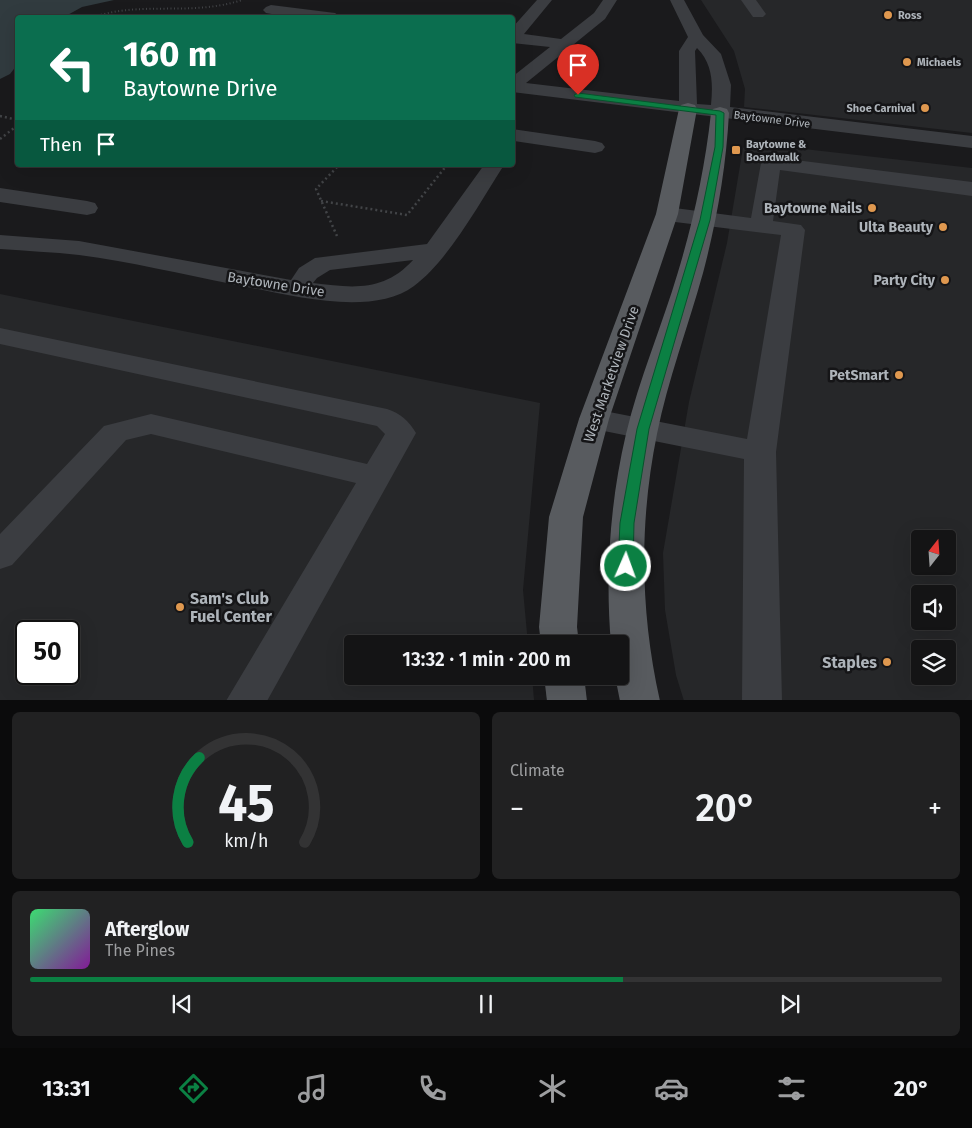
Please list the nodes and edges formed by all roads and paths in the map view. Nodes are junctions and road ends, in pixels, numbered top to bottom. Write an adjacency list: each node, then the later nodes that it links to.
1 (242, 0): 8 (path)
2 (545, 0): 10 (street)
3 (610, 0): 13 (street, Baytowne Drive)
4 (677, 0): 11 (street)
5 (748, 0): 7 (street)
6 (270, 10): 9 (street)
7 (758, 14)
8 (97, 15)
9 (311, 15)
10 (515, 36)
11 (696, 37): 18 (street); 20 (street)
12 (515, 38): 13 (street)
13 (566, 44): 14 (street, Baytowne Drive)
14 (515, 84)
15 (515, 87): 18 (street, Baytowne Drive)
16 (515, 105): 18 (street, Baytowne Drive)
17 (0, 116): 19 (path)
18 (687, 117): 20 (street, Baytowne Drive); 34 (main road, West Marketview Drive)
19 (15, 119)
20 (720, 121): 25 (street, Baytowne Drive); 35 (main road)
21 (15, 127): 23 (path)
22 (515, 131): 24 (street)
23 (0, 139)
24 (595, 146)
25 (966, 150)
26 (337, 167): 31 (path)
27 (445, 167): 31 (path)
28 (493, 167): 39 (street, Baytowne Drive)
29 (972, 189): 36 (street)
30 (10, 196): 32 (street); 33 (street)
31 (321, 201): 37 (path)
32 (87, 208)
33 (0, 213)
34 (667, 214): 35 (street); 42 (main road, West Marketview Drive)
35 (705, 220): 36 (street); 43 (main road)
36 (761, 226): 44 (street)
37 (338, 239)
38 (0, 242): 40 (street, Baytowne Drive)
39 (434, 250): 40 (street); 40 (street, Baytowne Drive)
40 (296, 289)
41 (0, 336): 45 (street)
42 (594, 419): 43 (street); 47 (main road, West Marketview Drive)
43 (643, 429): 44 (street); 51 (main road)
44 (760, 452): 52 (street)
45 (375, 476): 46 (street); 49 (street)
46 (0, 556)
47 (559, 635)
48 (565, 685): 50 (main road)
49 (246, 700)
50 (567, 700)
51 (640, 700)
52 (762, 700)

